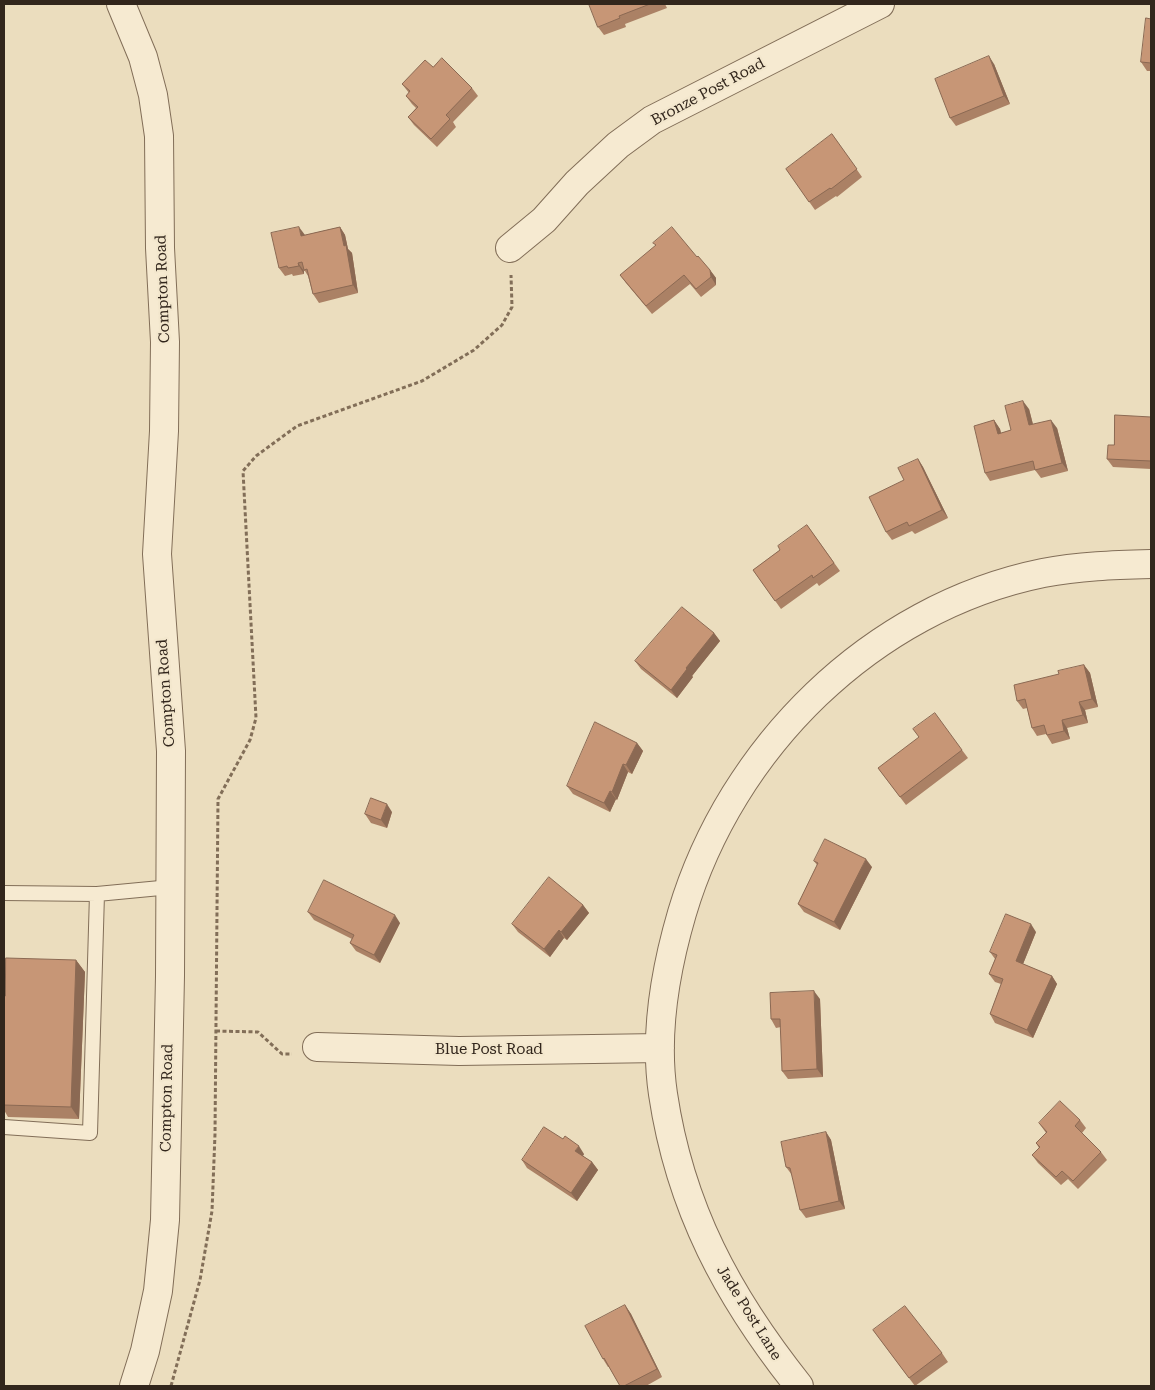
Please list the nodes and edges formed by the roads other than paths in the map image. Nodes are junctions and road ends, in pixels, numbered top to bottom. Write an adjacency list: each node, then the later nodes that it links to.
1 (121, 4): 5 (street, Compton Road)
2 (880, 4): 3 (street, Bronze Post Road)
3 (510, 248)
4 (1151, 564): 9 (street, Jade Post Lane)
5 (171, 887): 7 (lane); 11 (street, Compton Road)
6 (4, 893): 7 (lane)
7 (97, 894): 10 (lane)
8 (317, 1047): 9 (street, Blue Post Road)
9 (660, 1048): 12 (street, Jade Post Lane)
10 (4, 1127)
11 (134, 1386)
12 (798, 1386)

